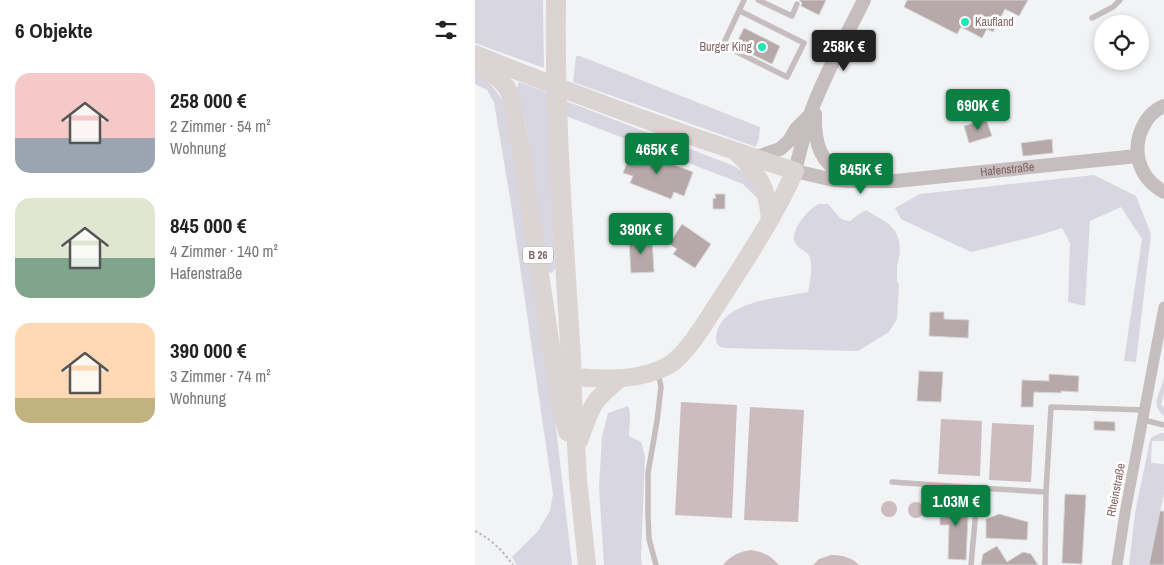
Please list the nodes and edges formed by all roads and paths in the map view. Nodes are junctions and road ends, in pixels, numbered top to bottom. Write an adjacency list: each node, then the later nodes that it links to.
1 (556, 0): 22 (highway)
2 (745, 0): 7 (lane)
3 (758, 0): 6 (lane)
4 (864, 0): 12 (street)
5 (1120, 0): 8 (lane)
6 (797, 4)
7 (740, 11): 7 (lane)
8 (1092, 18)
9 (475, 54): 13 (main road)
10 (475, 61): 26 (main road, B 26)
11 (1164, 106): 14 (street)
12 (813, 108): 15 (street); 16 (street); 17 (street)
13 (734, 151): 15 (main road); 19 (main road)
14 (1137, 156): 17 (street, Hafenstraße); 18 (street)
15 (754, 158): 16 (main road)
16 (795, 171): 17 (street, Hafenstraße); 19 (main road)
17 (848, 181)
18 (1164, 192)
19 (769, 219): 21 (main road)
20 (1163, 314): 24 (street, Rheinstraße)
21 (649, 373): 23 (main road); 33 (lane)
22 (572, 378): 23 (main road); 26 (main road, B 26)
23 (619, 378): 26 (main road)
24 (1144, 415): 25 (lane); 29 (lane); 36 (street, Rheinstraße)
25 (1164, 425)
26 (577, 456): 32 (main road, B 26)
27 (891, 482): 28 (lane)
28 (978, 488): 29 (lane); 34 (lane)
29 (1046, 492): 35 (lane)
30 (475, 531): 31 (path)
31 (513, 565)
32 (587, 565)
33 (657, 565)
34 (971, 565)
35 (1045, 565)
36 (1117, 565)

